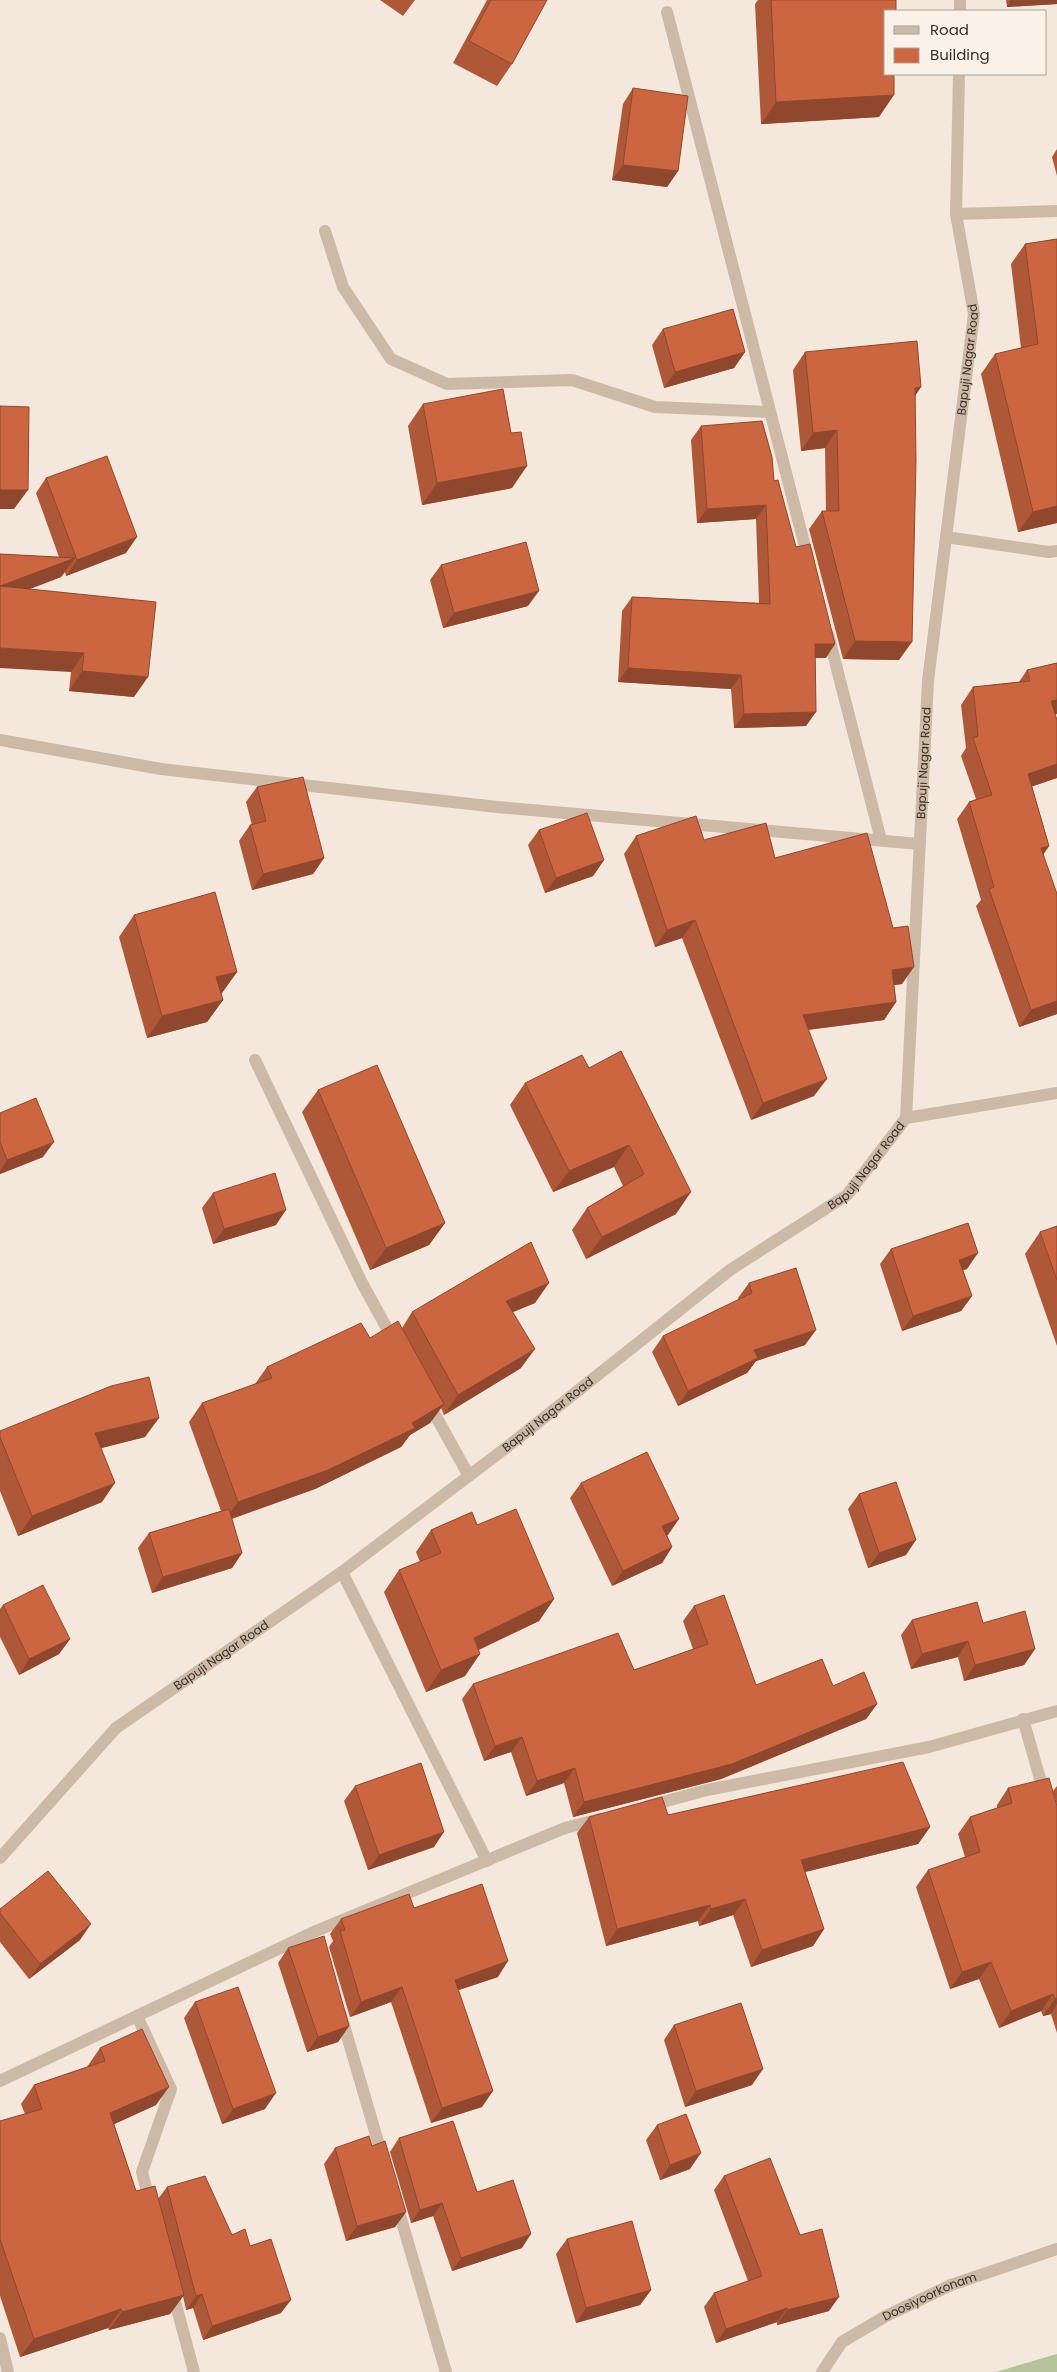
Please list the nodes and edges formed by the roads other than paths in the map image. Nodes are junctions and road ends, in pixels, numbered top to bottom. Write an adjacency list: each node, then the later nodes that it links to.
1 (667, 12): 6 (street)
2 (959, 75): 4 (street, Bapuji Nagar Road)
3 (1057, 211): 4 (street)
4 (956, 214): 7 (street, Bapuji Nagar Road)
5 (325, 230): 6 (street)
6 (770, 412): 9 (street)
7 (946, 537): 8 (street); 13 (street, Bapuji Nagar Road)
8 (1057, 551)
9 (812, 574)
10 (824, 621): 12 (street)
11 (0, 740): 12 (street)
12 (881, 840): 13 (street)
13 (920, 844): 16 (street, Bapuji Nagar Road)
14 (255, 1060): 17 (street)
15 (1057, 1093): 16 (street)
16 (906, 1118): 19 (street, Bapuji Nagar Road)
17 (404, 1358)
18 (422, 1392): 19 (street)
19 (468, 1476): 20 (street, Bapuji Nagar Road)
20 (342, 1572): 26 (street, Bapuji Nagar Road); 27 (street)
21 (1057, 1711): 22 (street)
22 (1022, 1720): 23 (street); 24 (street)
23 (1048, 1805)
24 (631, 1811)
25 (612, 1816): 27 (street)
26 (0, 1858)
27 (487, 1861): 29 (street)
28 (336, 1998): 31 (street)
29 (137, 2016): 30 (street); 33 (street)
30 (0, 2081)
31 (386, 2171)
32 (392, 2190): 39 (street)
33 (154, 2219)
34 (1057, 2249): 40 (street, Doosiyoorkonam)
35 (168, 2276): 38 (street)
36 (0, 2338): 37 (street)
37 (8, 2372)
38 (194, 2372)
39 (446, 2372)
40 (822, 2372)

